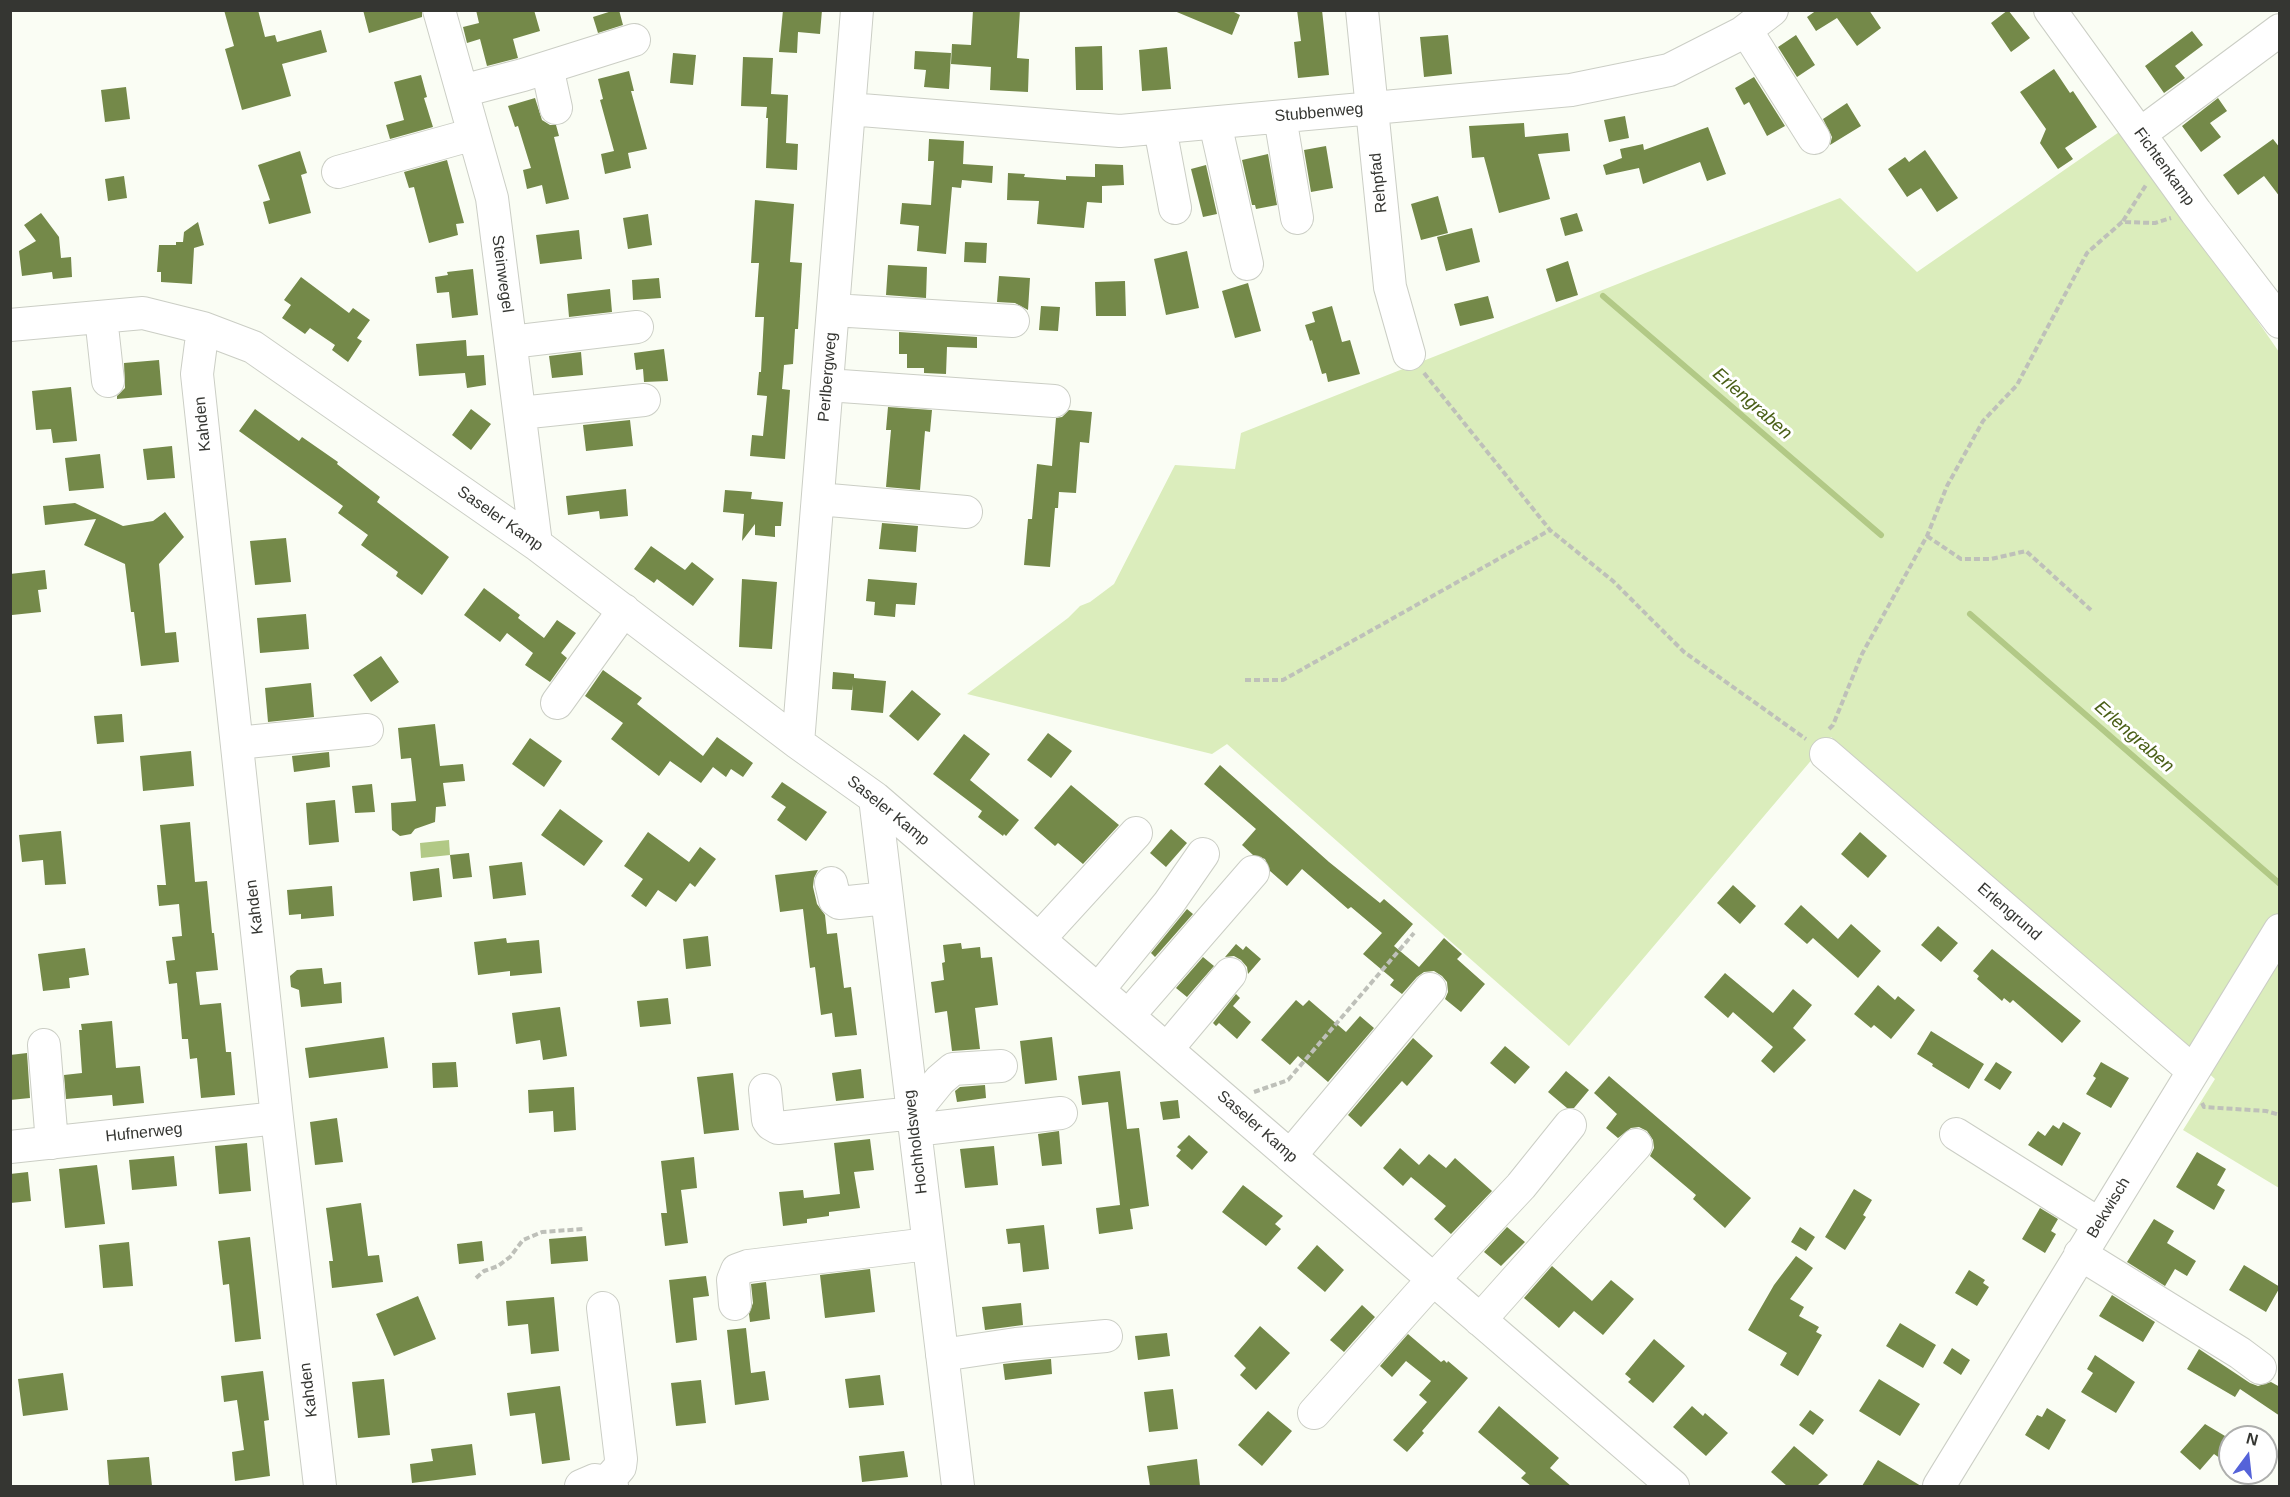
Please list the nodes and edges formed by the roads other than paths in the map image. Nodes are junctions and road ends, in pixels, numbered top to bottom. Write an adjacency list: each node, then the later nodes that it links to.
1 (439, 10): 9 (street, Steinwegel)
2 (857, 10): 11 (street, Perlbergweg)
3 (1362, 10): 12 (street, Rehpfad)
4 (1772, 10): 6 (street, Stubbenweg)
5 (2050, 10): 17 (street, Fichtenkamp)
6 (1746, 30): 12 (street, Stubbenweg); 18 (street)
7 (2280, 30): 17 (street)
8 (549, 76): 9 (street); 9 (street); 10 (street)
9 (463, 96): 16 (street, Steinwegel)
10 (556, 108)
11 (849, 109): 15 (street, Stubbenweg); 24 (street, Perlbergweg)
12 (1370, 109): 13 (street, Stubbenweg); 31 (street, Rehpfad)
13 (1280, 117): 14 (street, Stubbenweg); 21 (street)
14 (1215, 123): 15 (street, Stubbenweg); 22 (street)
15 (1160, 128): 20 (street)
16 (474, 134): 19 (street); 30 (street, Steinwegel)
17 (2140, 134): 23 (street, Fichtenkamp)
18 (1814, 138)
19 (338, 172)
20 (1175, 208)
21 (1297, 218)
22 (1247, 264)
23 (2274, 303)
24 (833, 310): 26 (street); 33 (street, Perlbergweg)
25 (101, 317): 27 (street, Saseler Kamp); 29 (street, Saseler Kamp); 32 (street)
26 (1013, 321)
27 (10, 325)
28 (637, 327): 30 (street)
29 (203, 328): 39 (street, Saseler Kamp); 43 (street, Kahden)
30 (511, 342): 36 (street, Steinwegel)
31 (1409, 354)
32 (108, 381)
33 (827, 385): 35 (street); 37 (street, Perlbergweg)
34 (644, 400): 36 (street)
35 (1054, 401)
36 (520, 413): 39 (street, Steinwegel)
37 (818, 499): 38 (street); 44 (street, Perlbergweg)
38 (966, 512)
39 (536, 544): 40 (street, Saseler Kamp)
40 (624, 610): 41 (street); 44 (street, Saseler Kamp)
41 (556, 703)
42 (367, 730): 43 (street)
43 (237, 743): 64 (street, Kahden)
44 (798, 743): 46 (street, Saseler Kamp)
45 (1820, 749): 61 (street, Erlengrund)
46 (875, 798): 51 (street, Hochholdsweg); 53 (street, Saseler Kamp)
47 (1136, 833): 53 (street)
48 (1203, 854): 56 (street)
49 (1253, 872): 57 (street)
50 (831, 883): 51 (street)
51 (887, 898): 65 (street, Hochholdsweg)
52 (2280, 930): 61 (street, Bekwisch)
53 (1039, 939): 56 (street, Saseler Kamp)
54 (1230, 974): 59 (street)
55 (1430, 989): 71 (street)
56 (1098, 990): 57 (street, Saseler Kamp)
57 (1128, 1016): 59 (street, Saseler Kamp)
58 (44, 1045): 68 (street)
59 (1167, 1049): 71 (street, Saseler Kamp)
60 (1001, 1066): 65 (street)
61 (2193, 1071): 72 (street, Bekwisch)
62 (765, 1090): 65 (street)
63 (1061, 1113): 65 (street)
64 (277, 1118): 68 (street, Hufnerweg); 84 (street, Kahden)
65 (914, 1122): 73 (street, Hochholdsweg)
66 (1570, 1125): 75 (street)
67 (1956, 1134): 72 (street)
68 (52, 1143): 70 (street, Hufnerweg)
69 (1636, 1144): 78 (street)
70 (10, 1147)
71 (1290, 1155): 75 (street, Saseler Kamp)
72 (2099, 1224): 74 (street, Bekwisch)
73 (928, 1244): 76 (street); 80 (street, Hochholdsweg)
74 (2080, 1254): 81 (street); 87 (street, Bekwisch)
75 (1434, 1280): 78 (street, Saseler Kamp); 82 (street)
76 (735, 1304)
77 (603, 1308): 83 (street)
78 (1480, 1320): 86 (street, Saseler Kamp)
79 (1106, 1336): 80 (street)
80 (942, 1355): 85 (street, Hochholdsweg)
81 (2260, 1368)
82 (1314, 1413)
83 (600, 1485)
84 (320, 1486)
85 (958, 1486)
86 (1673, 1486)
87 (1939, 1486)

